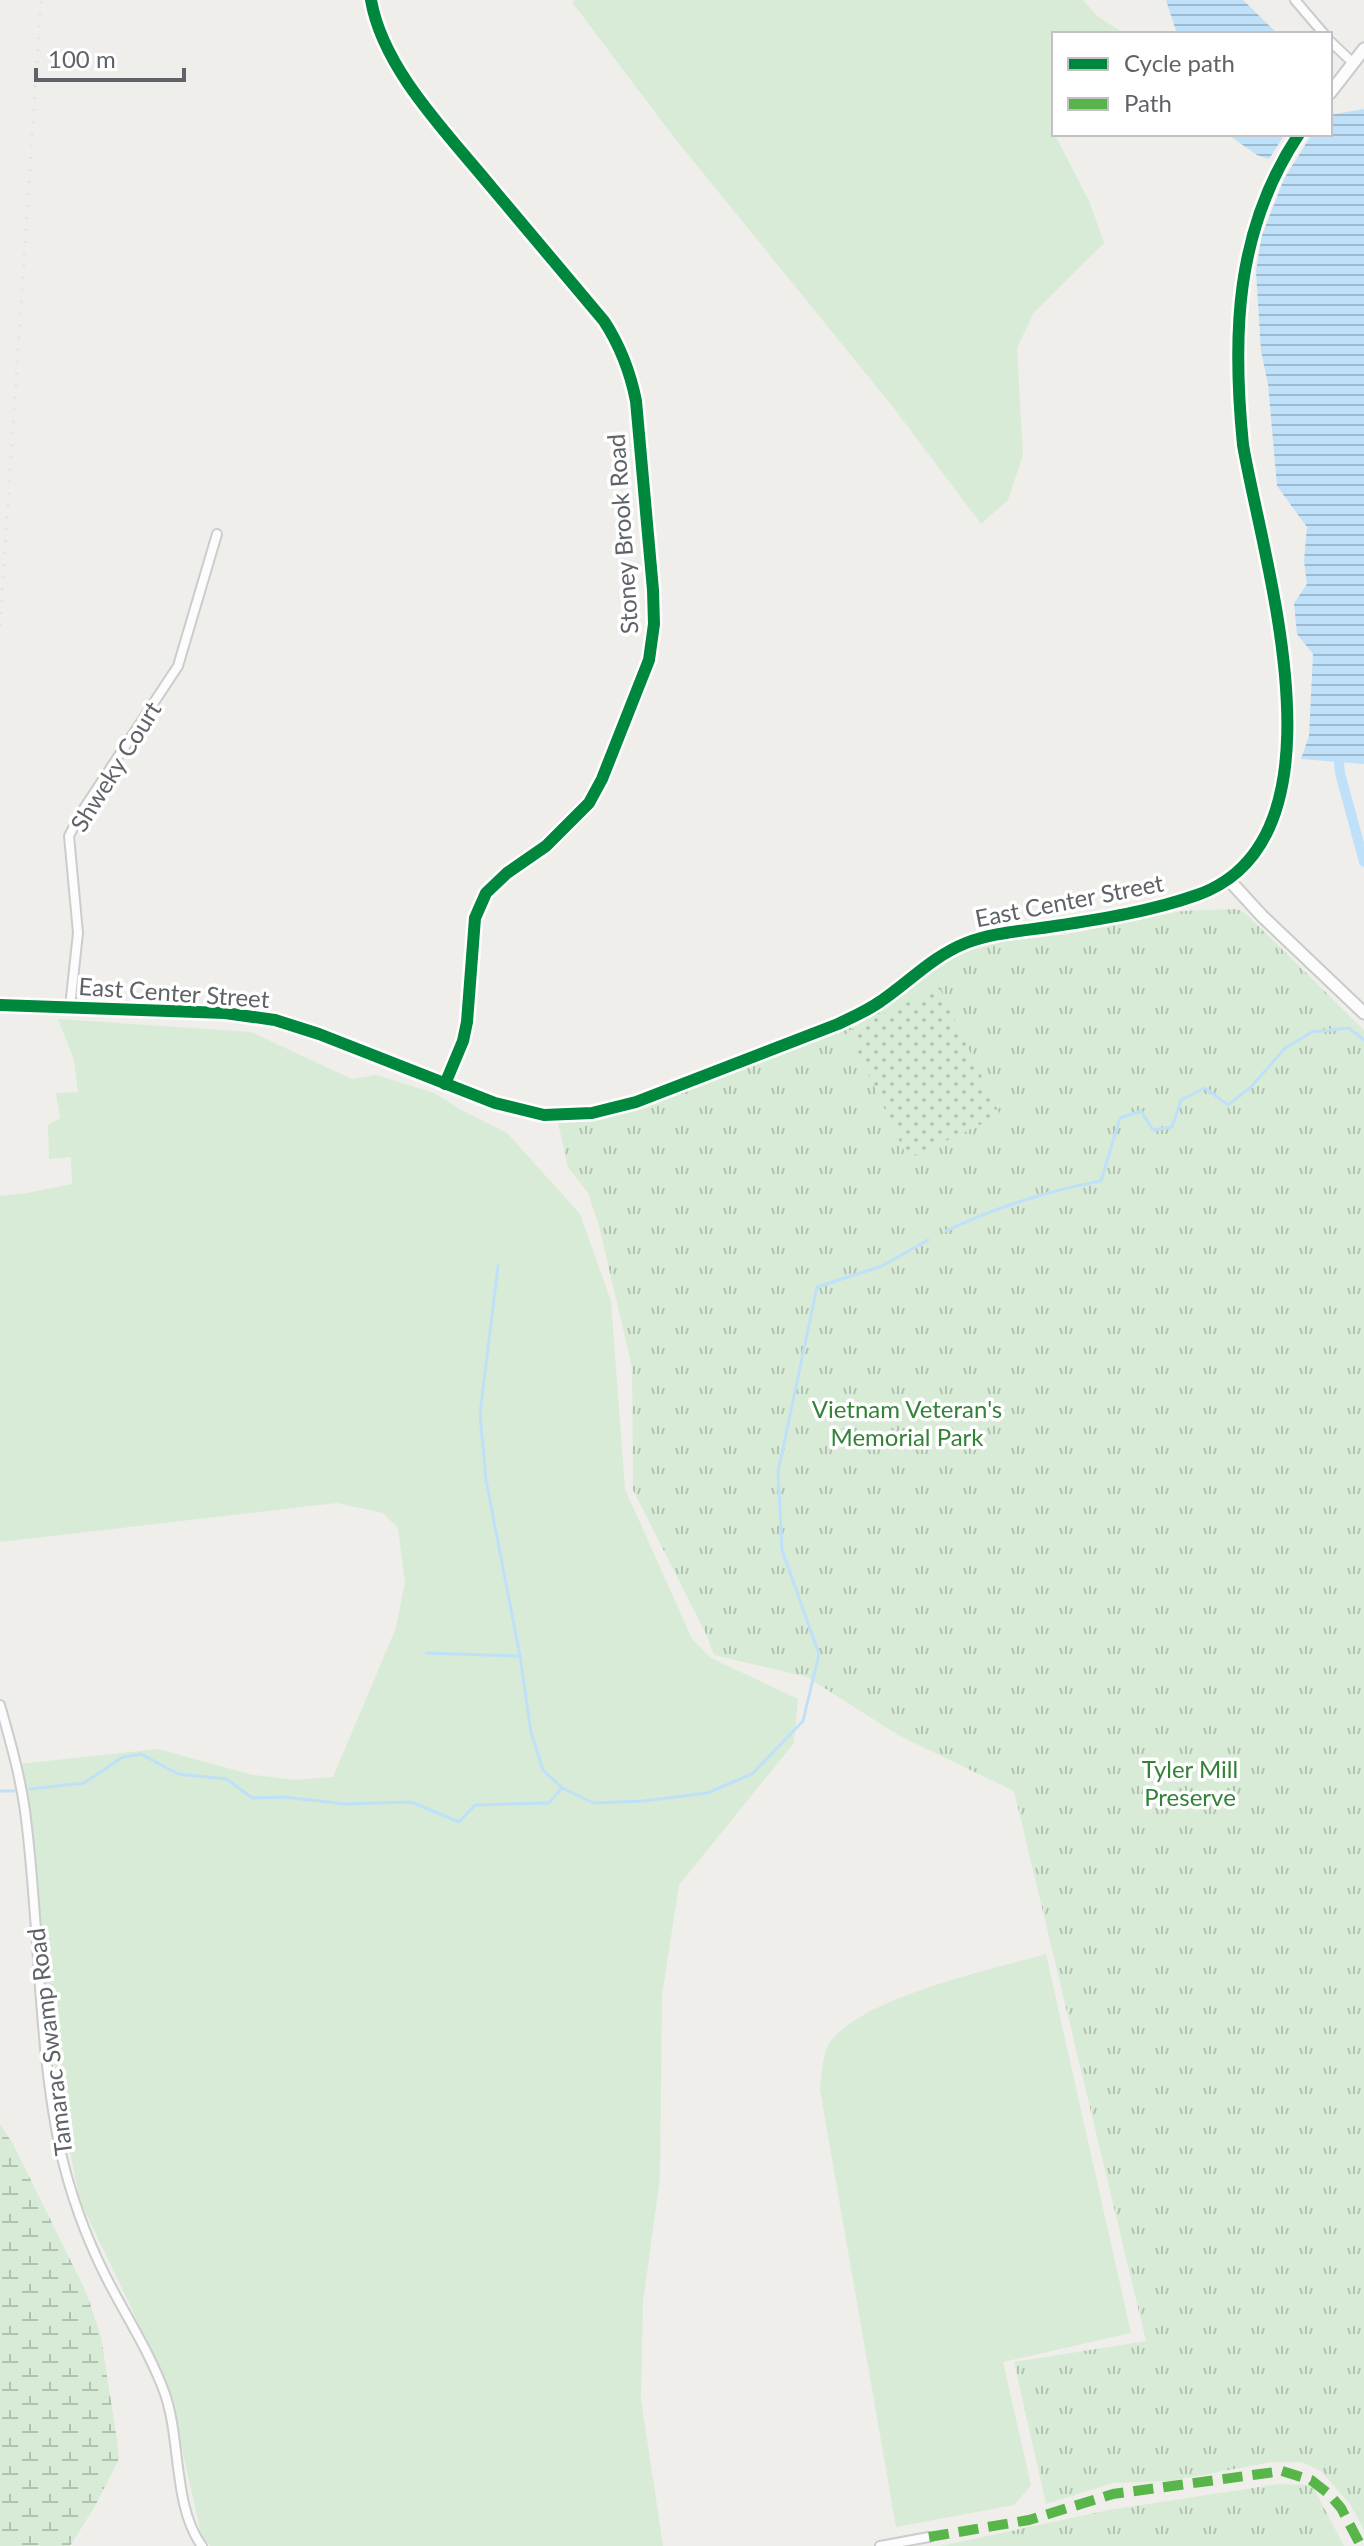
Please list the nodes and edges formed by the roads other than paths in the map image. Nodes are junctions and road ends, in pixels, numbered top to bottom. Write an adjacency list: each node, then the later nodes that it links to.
1 (371, 0): 14 (street, Stoney Brook Road)
2 (1295, 0): 3 (street)
3 (1322, 32)
4 (1332, 43): 6 (street)
5 (1364, 49): 6 (street)
6 (1353, 63): 7 (street)
7 (1332, 90)
8 (1298, 136): 10 (street, East Center Street)
9 (217, 534): 12 (street, Shweky Court)
10 (1229, 880): 13 (street); 14 (street, East Center Street)
11 (0, 1005): 12 (street, East Center Street)
12 (70, 1007): 14 (street, East Center Street)
13 (1364, 1013)
14 (445, 1084)
15 (0, 1705): 17 (street, Tamarac Swamp Road)
16 (929, 2537): 18 (street)
17 (202, 2546)
18 (880, 2546)

